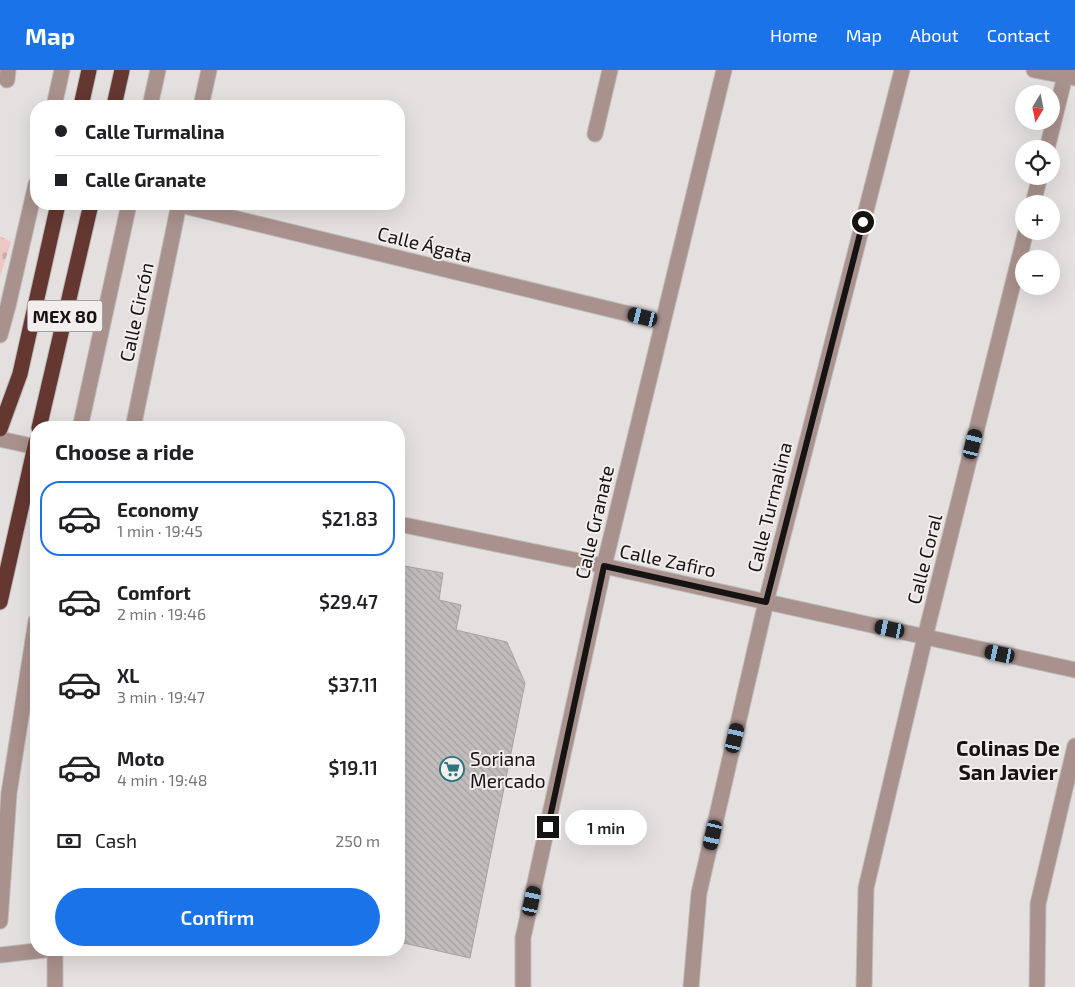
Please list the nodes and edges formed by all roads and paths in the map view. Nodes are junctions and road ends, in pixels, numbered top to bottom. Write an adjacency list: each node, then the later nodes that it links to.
1 (62, 70): 11 (street)
2 (89, 70): 12 (highway)
3 (122, 70): 13 (highway)
4 (158, 70): 14 (street)
5 (209, 70): 15 (street)
6 (610, 70): 16 (street)
7 (724, 70): 26 (street, Calle Granate)
8 (902, 70): 39 (street, Calle Turmalina)
9 (1034, 70): 10 (street)
10 (1068, 75): 17 (street)
11 (55, 100)
12 (82, 100)
13 (115, 100)
14 (151, 100)
15 (202, 100)
16 (594, 134)
17 (1050, 140)
18 (30, 207): 25 (street)
19 (57, 210): 32 (highway, MEX 80)
20 (90, 210): 29 (highway, MEX 80)
21 (128, 210): 30 (street, MEX 80)
22 (177, 210): 31 (street, Calle Circón)
23 (203, 210): 26 (street, Calle Ágata)
24 (1024, 240): 40 (street, Calle Coral)
25 (4, 307): 27 (street); 28 (street)
26 (662, 322): 37 (street, Calle Granate)
27 (0, 324)
28 (0, 335)
29 (41, 421)
30 (82, 421)
31 (134, 421)
32 (0, 429)
33 (0, 439): 34 (street)
34 (30, 444)
35 (30, 471): 38 (highway)
36 (405, 525): 37 (street, Calle Zafiro)
37 (604, 566): 39 (street, Calle Zafiro); 49 (street, Calle Granate)
38 (0, 602)
39 (766, 602): 40 (street, Calle Zafiro); 50 (street, Calle Turmalina)
40 (925, 637): 42 (street, Calle Zafiro); 51 (street, Calle Coral)
41 (30, 661): 44 (street)
42 (1075, 670)
43 (1075, 746): 52 (street)
44 (0, 921)
45 (30, 952): 46 (street)
46 (0, 955)
47 (55, 956): 48 (street)
48 (55, 987)
49 (523, 987)
50 (691, 987)
51 (864, 987)
52 (1037, 987)

